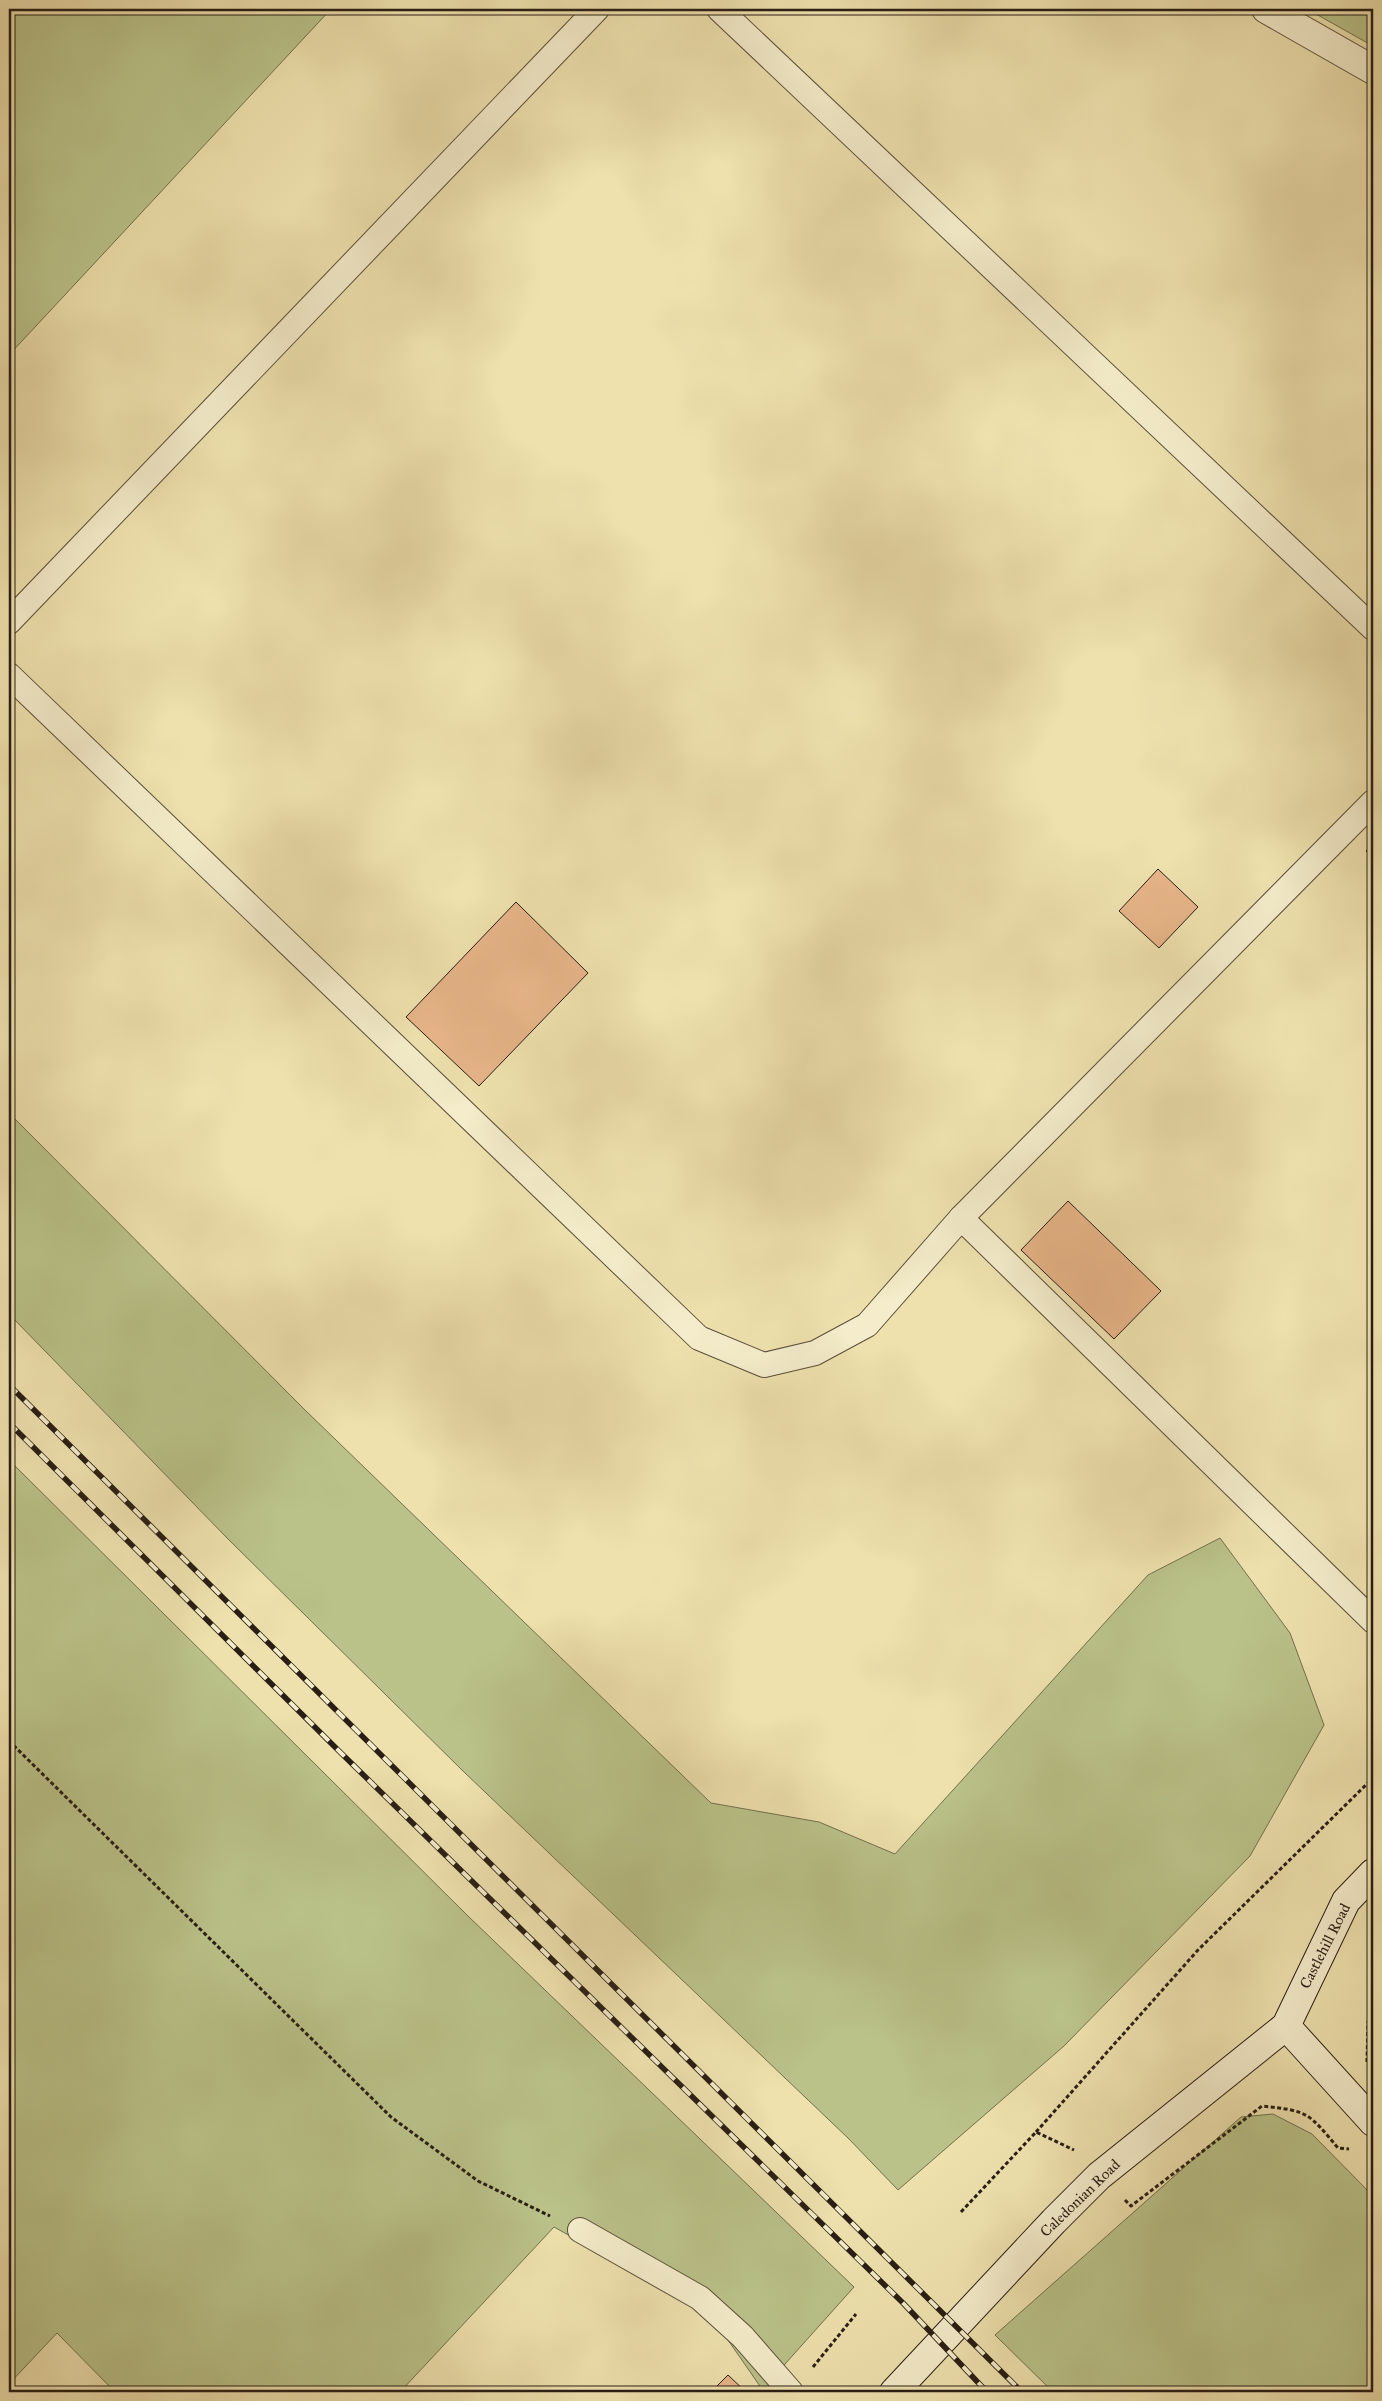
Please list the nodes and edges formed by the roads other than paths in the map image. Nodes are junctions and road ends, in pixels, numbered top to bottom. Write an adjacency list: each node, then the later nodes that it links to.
1 (597, 9): 5 (lane)
2 (719, 9): 6 (lane)
3 (1266, 9): 4 (main road)
4 (1373, 70)
5 (9, 622)
6 (1373, 628)
7 (9, 676): 9 (lane)
8 (1373, 802): 9 (lane)
9 (960, 1218): 10 (lane)
10 (1373, 1622)
11 (1373, 1873): 12 (main road, Castlehill Road)
12 (1286, 2026): 13 (main road); 16 (main road, Caledonian Road)
13 (1373, 2122)
14 (580, 2230): 15 (lane)
15 (790, 2392)
16 (894, 2392)

